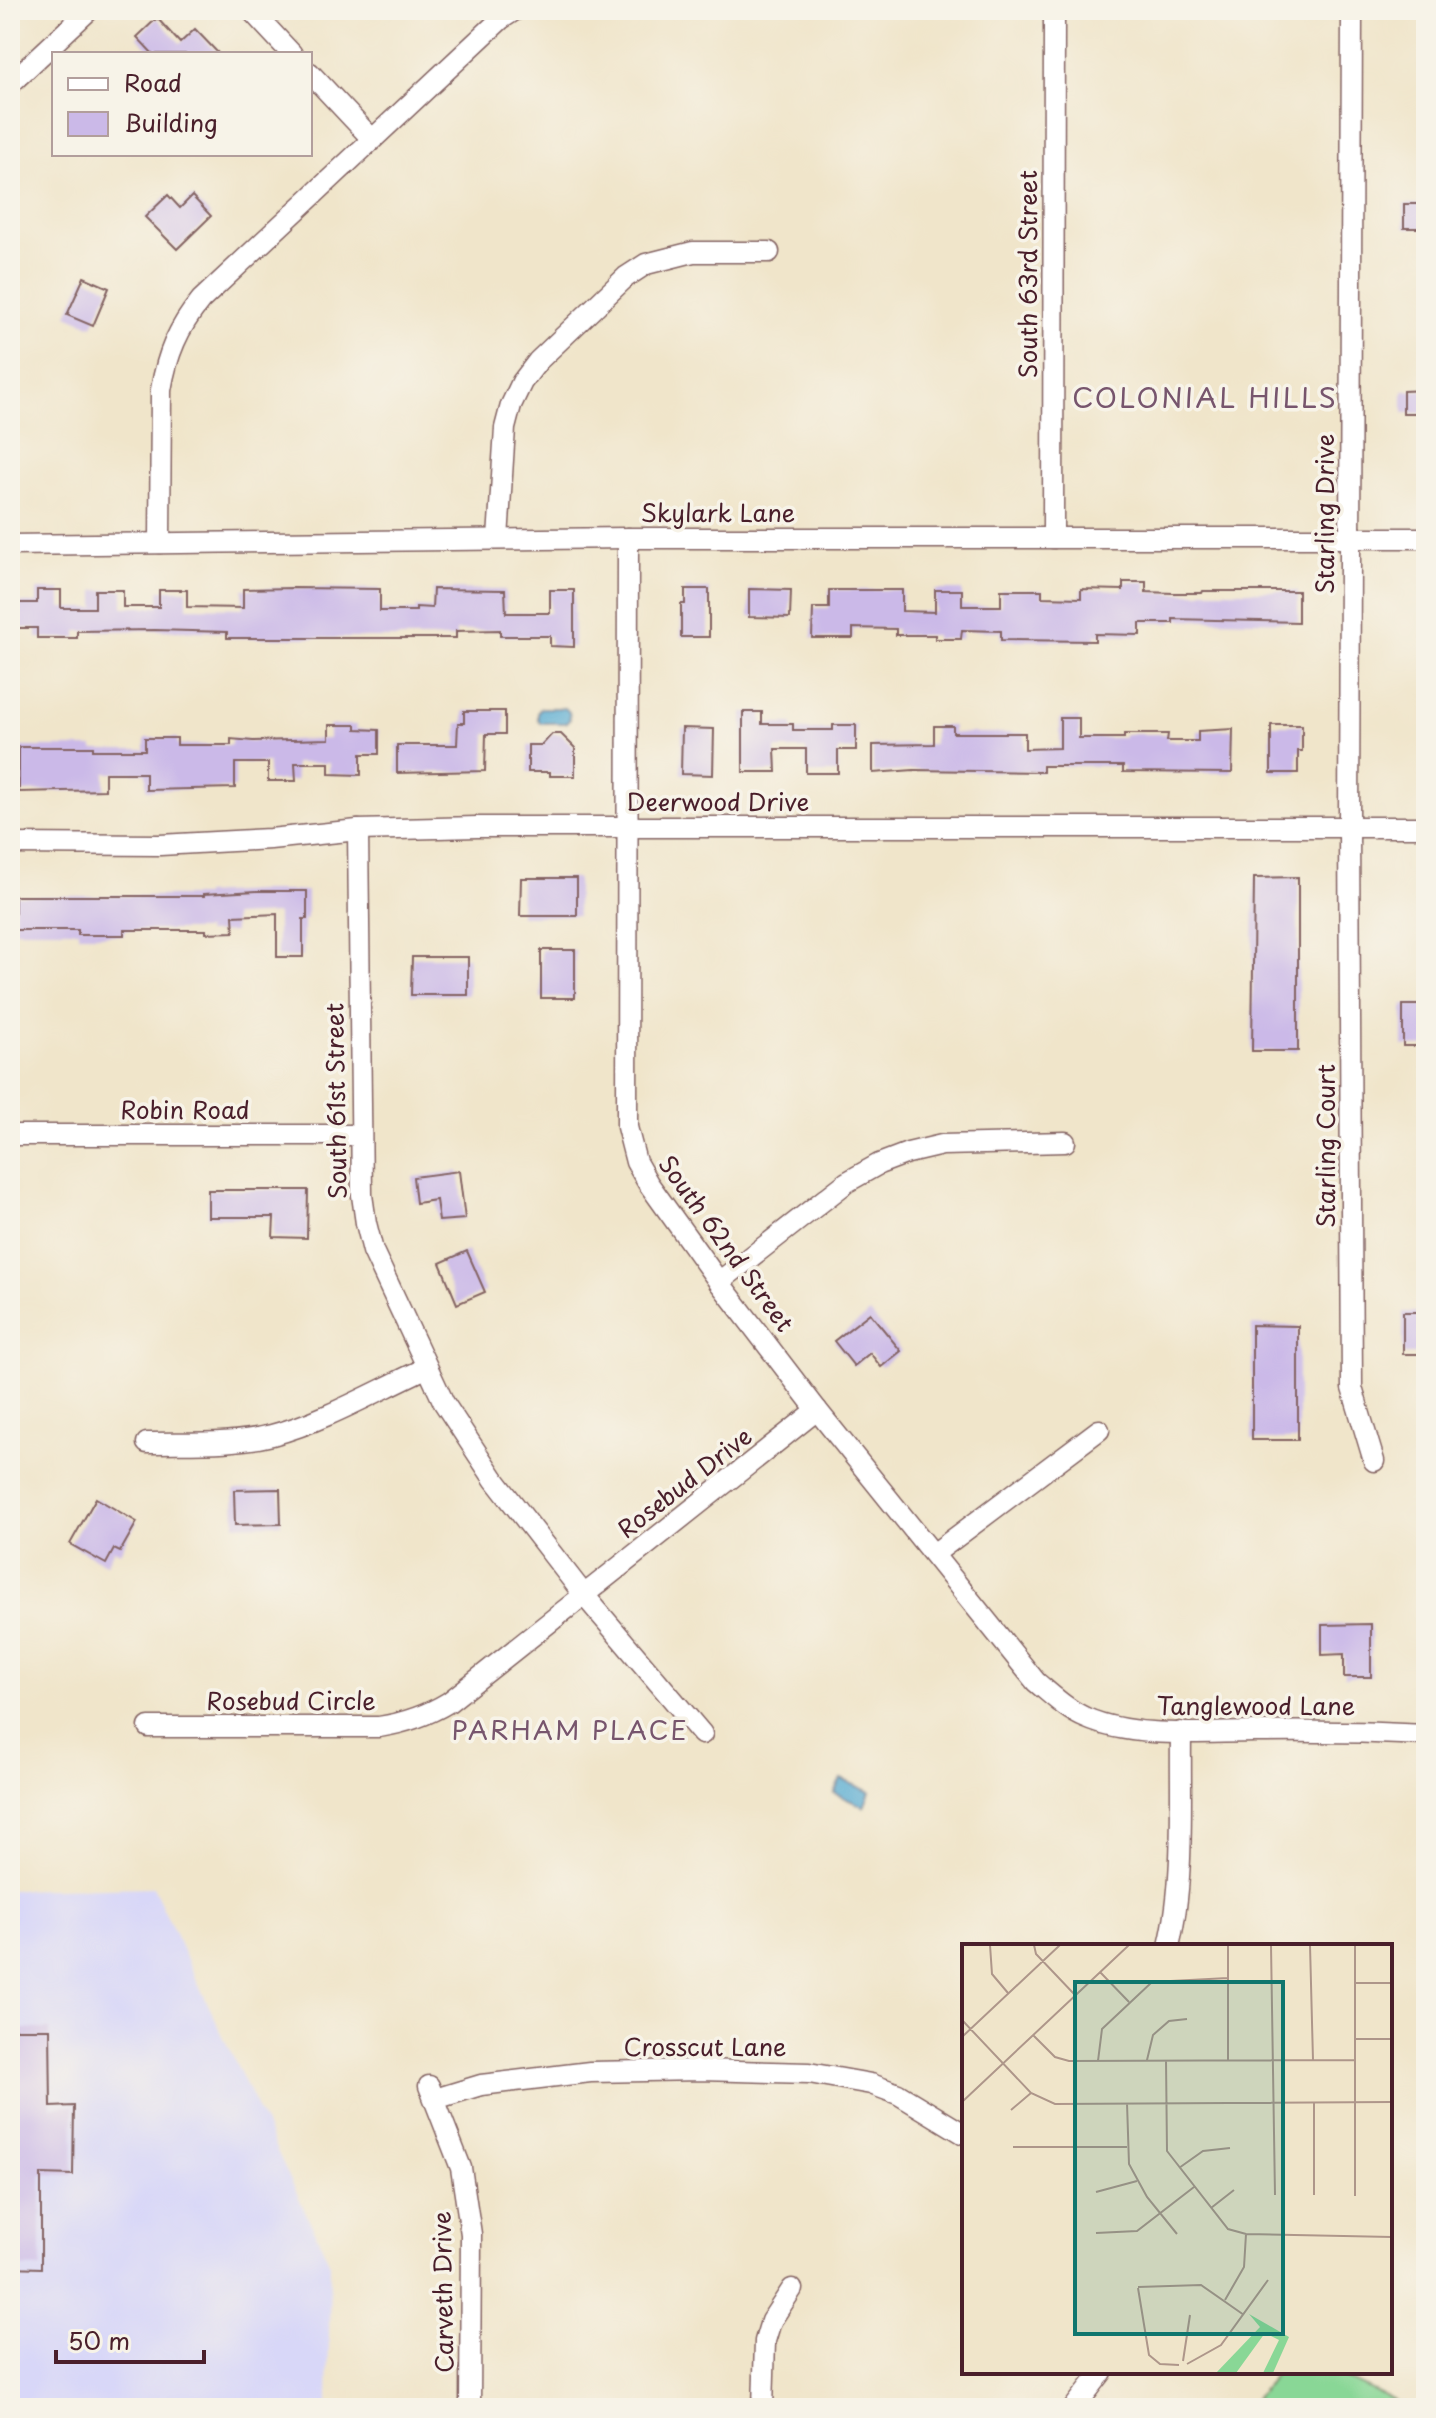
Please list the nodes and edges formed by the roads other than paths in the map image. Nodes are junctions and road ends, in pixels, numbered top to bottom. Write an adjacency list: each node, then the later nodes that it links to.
1 (89, 10): 8 (street)
2 (251, 10): 6 (street)
3 (515, 10): 9 (street)
4 (1054, 10): 12 (street, South 63rd Street)
5 (1352, 10): 13 (street, Starling Drive)
6 (290, 52)
7 (312, 75): 9 (street)
8 (10, 84)
9 (372, 139): 16 (street)
10 (769, 252): 15 (street)
11 (628, 538): 12 (street, Skylark Lane); 15 (street, Skylark Lane); 18 (street, South 62nd Street)
12 (1053, 538): 13 (street, Skylark Lane)
13 (1350, 538): 14 (street, Skylark Lane); 19 (street, Starling Drive)
14 (1426, 538)
15 (498, 539): 16 (street, Skylark Lane)
16 (160, 543): 17 (street, Skylark Lane)
17 (10, 545)
18 (628, 827): 19 (street, Deerwood Drive); 21 (street, Deerwood Drive); 26 (street, South 62nd Street)
19 (1349, 827): 20 (street, Deerwood Drive); 31 (street, Starling Court)
20 (1426, 827)
21 (358, 830): 22 (street, Deerwood Drive); 24 (street, South 61st Street)
22 (10, 844)
23 (10, 1135): 24 (street, Robin Road)
24 (360, 1135): 27 (street, South 61st Street)
25 (1065, 1142): 26 (street)
26 (719, 1282): 28 (street, South 62nd Street)
27 (426, 1368): 30 (street); 33 (street, South 61st Street)
28 (817, 1410): 32 (street, South 62nd Street); 33 (street, Rosebud Drive)
29 (1099, 1430): 32 (street)
30 (147, 1443)
31 (1374, 1461)
32 (935, 1553): 34 (street, South 62nd Street)
33 (584, 1595): 35 (street, Rosebud Circle); 37 (street, South 61st Street)
34 (1087, 1719): 36 (street, Tanglewood Lane)
35 (149, 1727)
36 (1181, 1732): 38 (street, Tanglewood Lane); 39 (street)
37 (702, 1734)
38 (1426, 1735)
39 (1170, 1944)
40 (432, 2093): 41 (street, Crosscut Lane); 44 (street, Carveth Drive)
41 (962, 2133)
42 (792, 2289): 45 (street)
43 (1100, 2374): 46 (street)
44 (470, 2408)
45 (763, 2408)
46 (1074, 2408)

